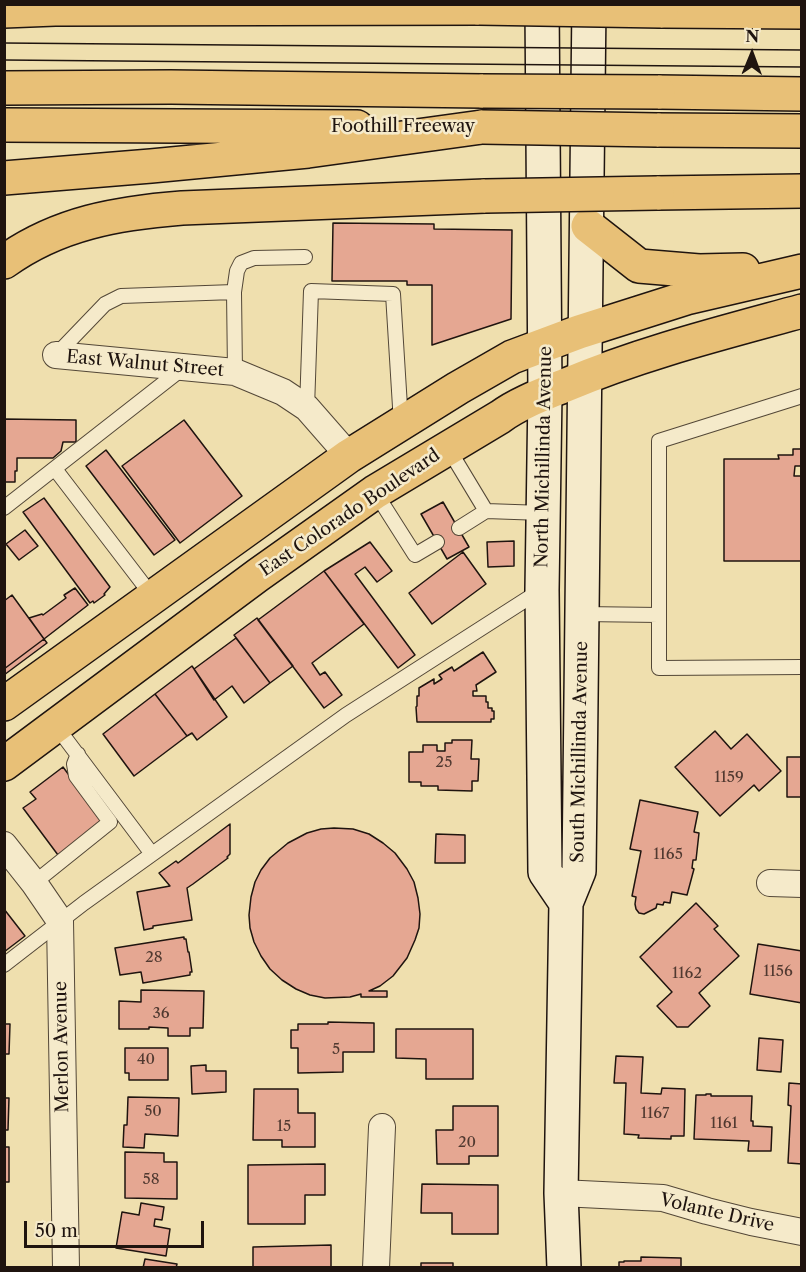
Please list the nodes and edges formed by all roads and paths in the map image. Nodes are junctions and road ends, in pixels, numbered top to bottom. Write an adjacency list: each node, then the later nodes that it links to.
1 (542, 4): 19 (main road, North Michillinda Avenue)
2 (590, 4): 12 (main road)
3 (4, 11): 4 (main road, bridge)
4 (801, 12)
5 (4, 88): 6 (main road, bridge)
6 (801, 94)
7 (4, 125): 8 (main road, Foothill Freeway)
8 (482, 127): 9 (main road, Foothill Freeway, bridge); 10 (main road)
9 (801, 131)
10 (4, 178)
11 (801, 191): 14 (main road, bridge)
12 (588, 226): 15 (main road); 18 (main road)
13 (305, 257): 16 (lane)
14 (4, 262)
15 (801, 270): 18 (main road)
16 (234, 292): 20 (lane); 22 (lane)
17 (801, 311): 23 (main road, East Colorado Boulevard)
18 (586, 330): 19 (main road); 23 (main road)
19 (545, 345): 24 (main road, North Michillinda Avenue); 27 (main road)
20 (56, 355): 21 (street, East Walnut Street)
21 (185, 367): 22 (street, East Walnut Street); 30 (lane)
22 (235, 372): 26 (street, East Walnut Street)
23 (585, 377): 24 (main road, East Colorado Boulevard); 39 (main road, South Michillinda Avenue)
24 (545, 393): 28 (main road, East Colorado Boulevard); 34 (main road, North Michillinda Avenue)
25 (801, 396): 40 (lane)
26 (307, 408): 27 (lane); 29 (street, East Walnut Street)
27 (401, 423): 29 (main road)
28 (448, 448): 31 (main road, East Colorado Boulevard); 33 (lane)
29 (349, 456): 38 (main road)
30 (55, 469): 32 (lane); 38 (lane)
31 (375, 492): 36 (lane); 43 (main road, East Colorado Boulevard)
32 (4, 508)
33 (486, 511): 34 (lane); 35 (lane)
34 (543, 513): 37 (main road, North Michillinda Avenue)
35 (459, 528)
36 (437, 542)
37 (542, 590): 46 (main road, North Michillinda Avenue); 48 (lane)
38 (153, 597): 42 (main road)
39 (582, 614): 40 (lane); 46 (main road, South Michillinda Avenue)
40 (659, 615): 41 (lane)
41 (801, 667)
42 (4, 704)
43 (56, 726): 44 (lane); 45 (main road, East Colorado Boulevard)
44 (78, 754): 48 (lane); 49 (lane)
45 (4, 764)
46 (562, 766): 55 (main road, South Michillinda Avenue)
47 (4, 844): 49 (street)
48 (152, 854): 52 (lane)
49 (34, 882): 52 (street)
50 (770, 883): 51 (street)
51 (801, 884)
52 (60, 921): 53 (lane); 57 (street, Merlon Avenue)
53 (4, 964)
54 (382, 1127): 58 (street)
55 (561, 1193): 56 (street, Volante Drive); 59 (main road, South Michillinda Avenue)
56 (801, 1232)
57 (66, 1268)
58 (376, 1268)
59 (564, 1268)

